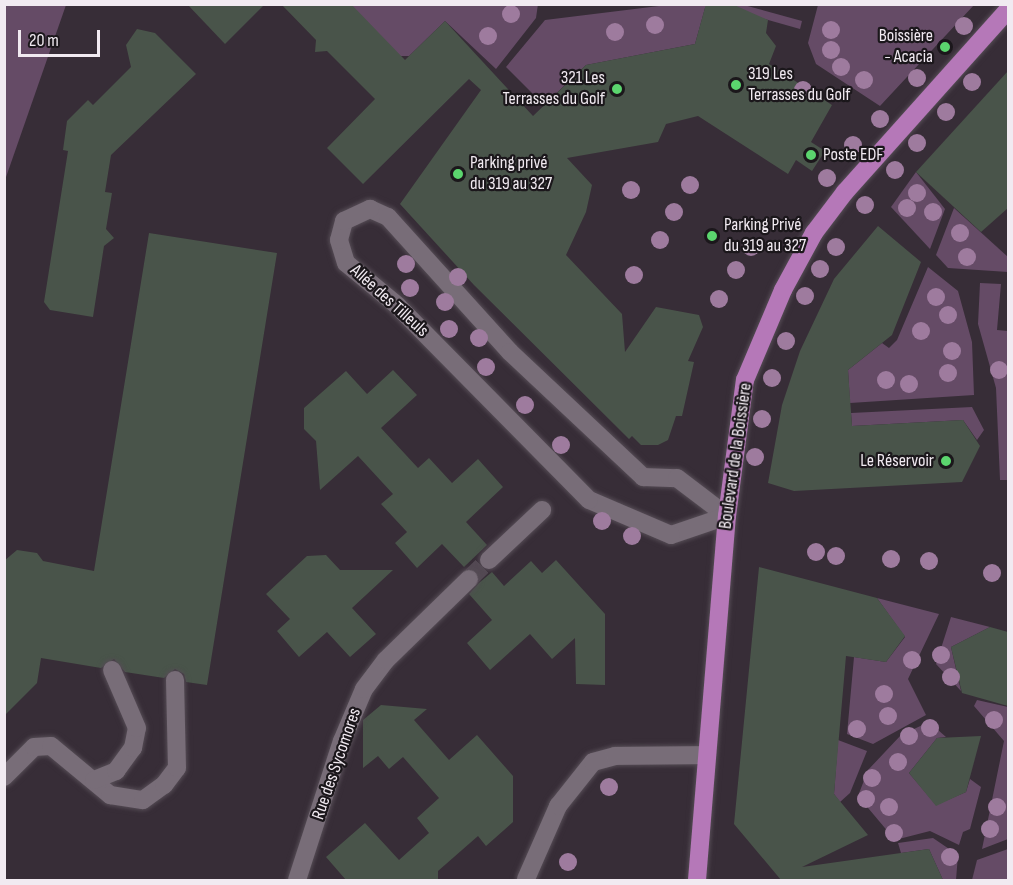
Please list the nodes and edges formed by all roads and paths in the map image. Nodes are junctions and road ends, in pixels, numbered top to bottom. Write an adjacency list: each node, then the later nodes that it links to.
1 (1008, 10): 3 (main road, Boulevard de la Boissière)
2 (542, 510): 4 (street)
3 (727, 516): 3 (street, Allée des Tilleuls); 8 (main road, Boulevard de la Boissière)
4 (489, 560)
5 (469, 579): 12 (street, Rue des Sycomores)
6 (112, 670): 10 (street)
7 (175, 680): 10 (street)
8 (707, 755): 11 (street); 13 (main road, Boulevard de la Boissière)
9 (4, 777): 10 (street)
10 (94, 780)
11 (526, 879)
12 (297, 880)
13 (697, 880)

